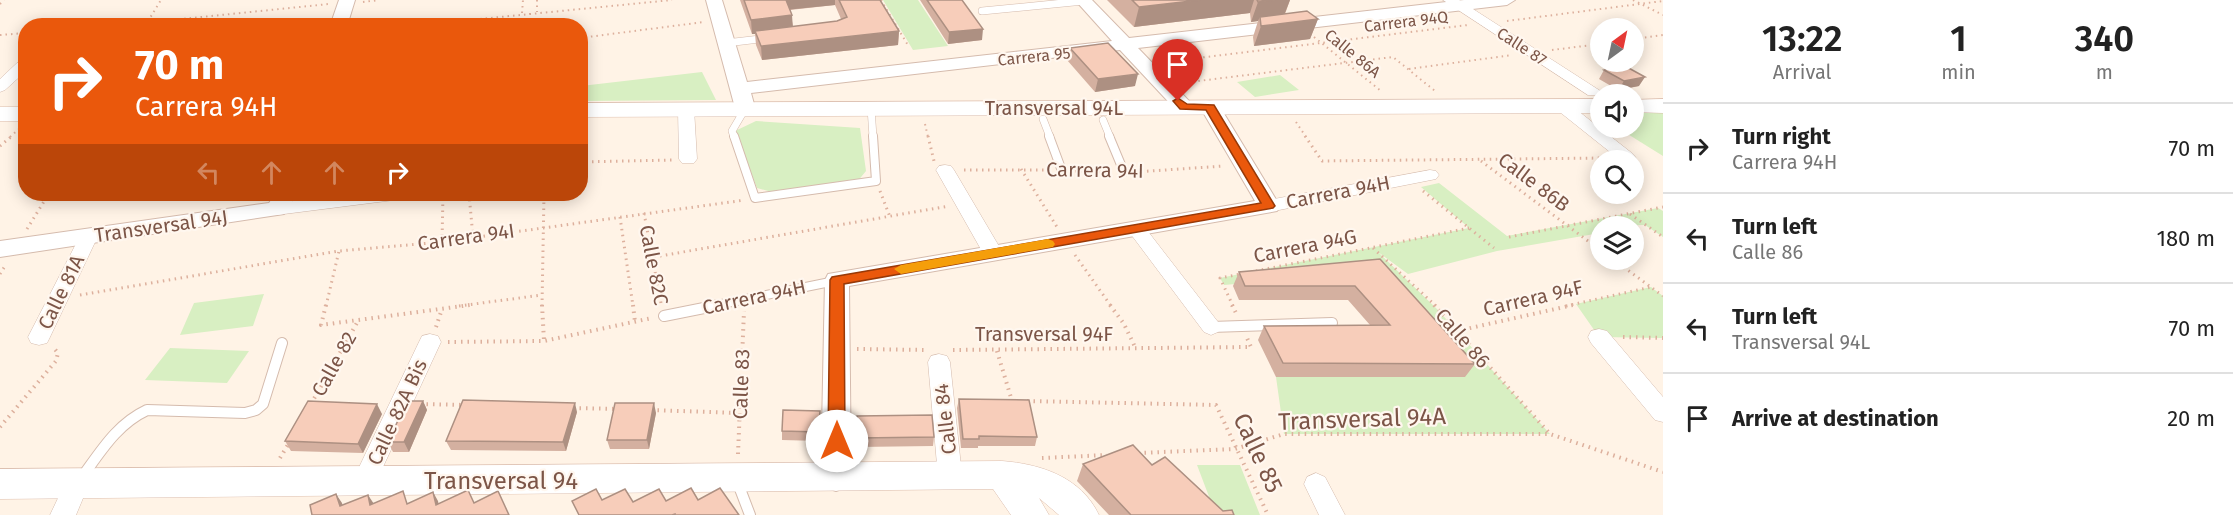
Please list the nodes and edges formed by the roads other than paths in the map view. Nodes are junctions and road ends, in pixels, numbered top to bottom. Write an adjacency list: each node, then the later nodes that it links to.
1 (714, 0): 9 (street)
2 (1083, 0): 6 (lane); 10 (street)
3 (1507, 0): 5 (street, Carrera 95)
4 (346, 1): 7 (street)
5 (1454, 3): 10 (street, Carrera 95); 13 (street, Calle 87)
6 (982, 11)
7 (341, 18)
8 (776, 37): 9 (lane)
9 (726, 43): 14 (street)
10 (1126, 46): 14 (street, Carrera 95); 17 (street)
11 (18, 70): 12 (street)
12 (0, 87)
13 (1590, 94)
14 (743, 99): 19 (main road, Transversal 94L); 19 (lane); 21 (main road, Transversal 94L)
15 (1590, 100): 16 (main road, Transversal 94L)
16 (1562, 106): 18 (main road, Transversal 94L); 26 (street)
17 (1184, 107): 18 (main road, Transversal 94L); 19 (main road, Transversal 94L)
18 (1210, 107): 33 (street)
19 (870, 108)
20 (588, 110): 21 (main road, Transversal 94L)
21 (686, 110): 27 (street)
22 (0, 114): 23 (main road)
23 (18, 114)
24 (1043, 119): 29 (lane)
25 (1103, 120): 30 (lane)
26 (1617, 150)
27 (688, 159)
28 (945, 170): 37 (street)
29 (1062, 171)
30 (1124, 172)
31 (1430, 175): 33 (street, Carrera 94H)
32 (281, 201): 35 (street, Transversal 94J)
33 (1269, 206): 34 (street, Carrera 94H)
34 (1136, 229): 37 (street, Carrera 94H); 41 (street)
35 (89, 236): 36 (street, Transversal 94J); 42 (street, Calle 81A)
36 (0, 249)
37 (993, 253): 38 (street, Carrera 94H)
38 (837, 280): 39 (lane, Carrera 94H); 51 (street)
39 (664, 316)
40 (1332, 323): 41 (lane)
41 (1211, 327)
42 (39, 337)
43 (1599, 337): 47 (street)
44 (430, 342): 52 (street, Calle 82A Bis)
45 (282, 343): 54 (lane)
46 (939, 354): 50 (street, Calle 84)
47 (1663, 413)
48 (737, 468): 51 (main road, Transversal 94); 52 (main road, Transversal 94); 57 (lane)
49 (1002, 475): 50 (main road, Transversal 94); 58 (main road); 59 (main road, Transversal 94)
50 (950, 476): 51 (main road, Transversal 94)
51 (836, 478)
52 (364, 482): 54 (main road, Transversal 94)
53 (0, 484): 54 (main road, Transversal 94)
54 (77, 484): 56 (street)
55 (1316, 484): 60 (street)
56 (63, 515)
57 (750, 515)
58 (1031, 515)
59 (1081, 515)
60 (1332, 515)

